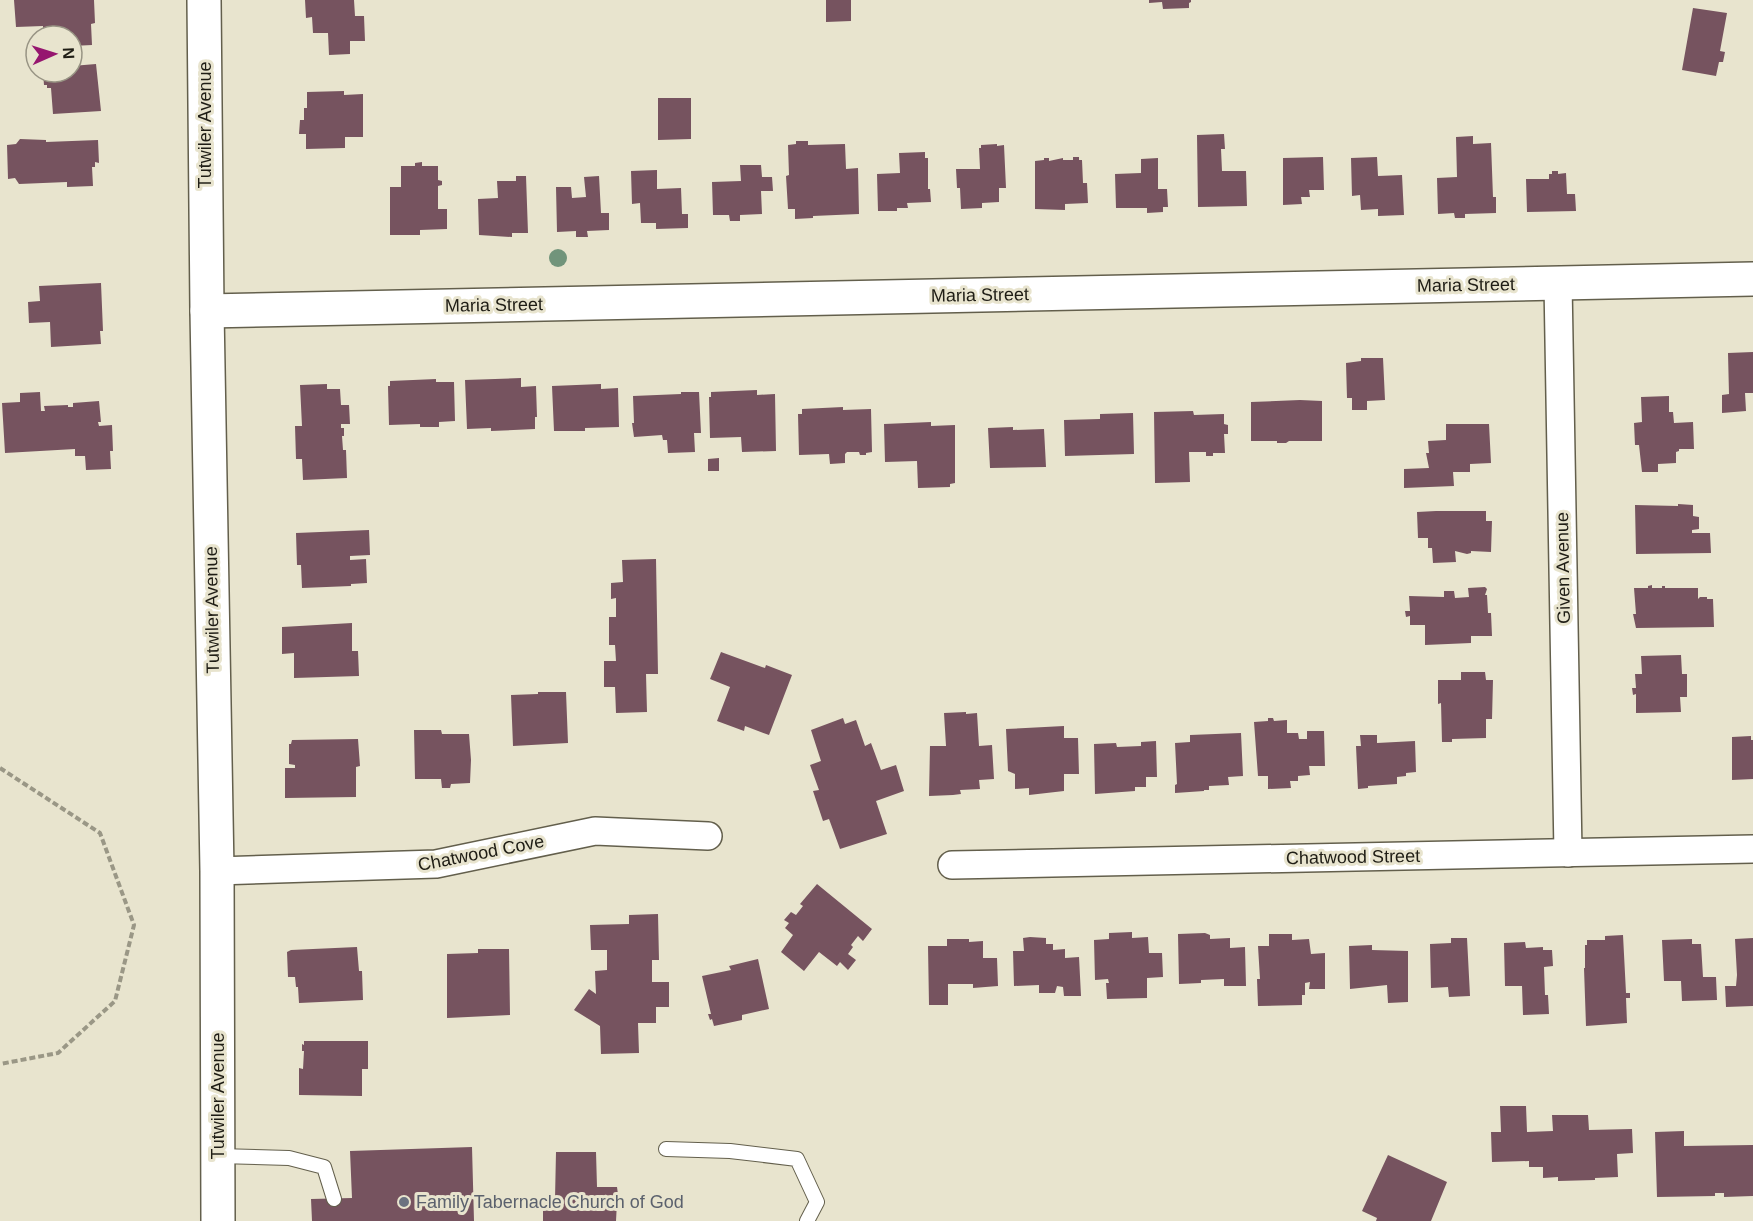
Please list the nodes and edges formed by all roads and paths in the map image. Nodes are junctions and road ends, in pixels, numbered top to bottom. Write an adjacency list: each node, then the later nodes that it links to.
1 (204, 0): 4 (street, Tutwiler Avenue)
2 (1753, 279): 3 (street, Maria Street)
3 (1558, 283): 4 (street, Maria Street); 8 (street, Given Avenue)
4 (207, 311): 10 (street, Tutwiler Avenue)
5 (0, 768): 11 (path)
6 (708, 836): 10 (street, Chatwood Cove)
7 (1753, 849): 8 (street, Chatwood Street)
8 (1568, 853): 9 (street, Chatwood Street)
9 (952, 865)
10 (217, 871): 13 (street, Tutwiler Avenue)
11 (0, 1064)
12 (666, 1149): 16 (lane)
13 (218, 1156): 14 (lane); 15 (street, Tutwiler Avenue)
14 (334, 1199)
15 (218, 1221)
16 (807, 1221)

